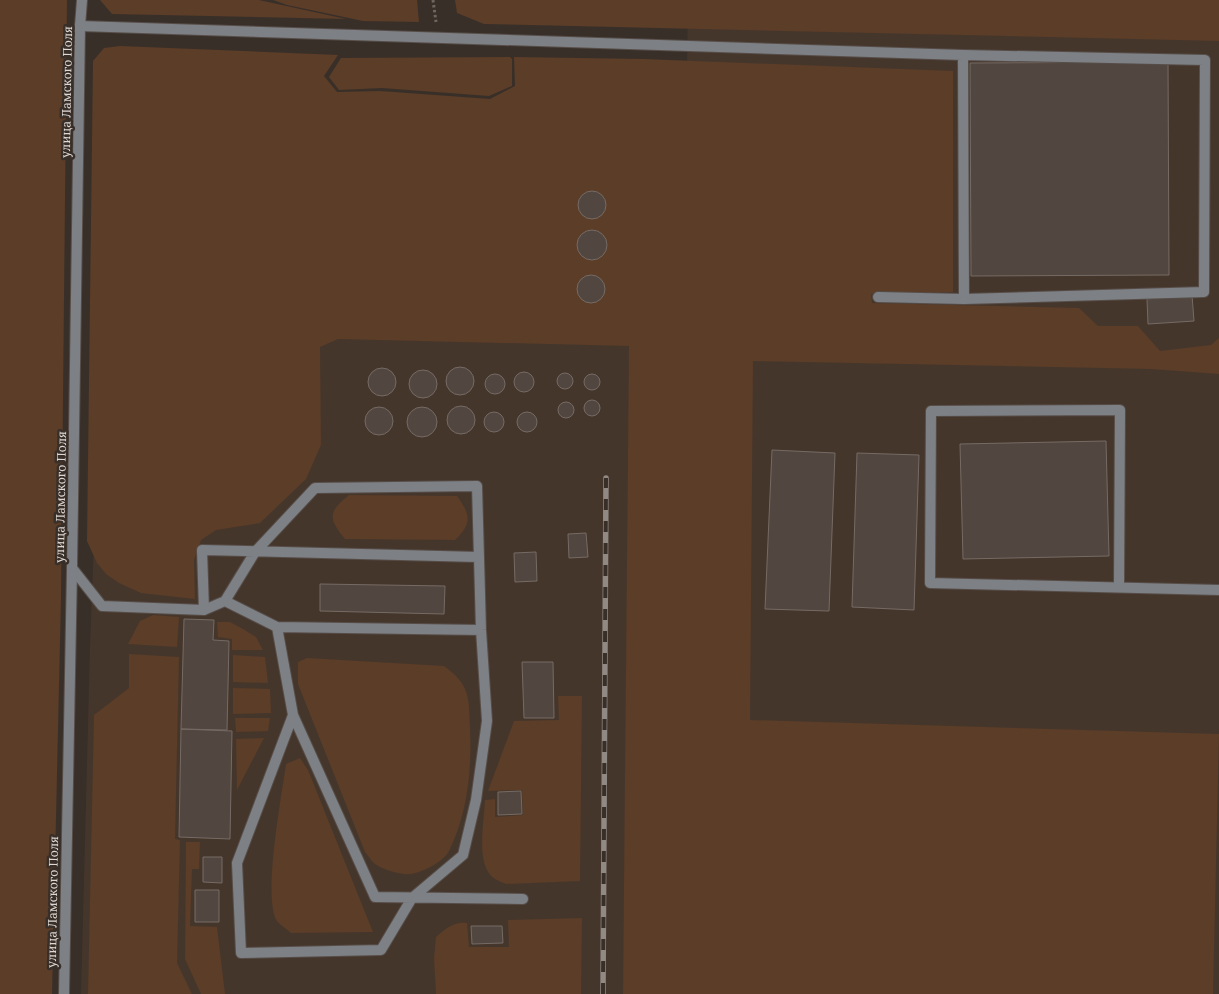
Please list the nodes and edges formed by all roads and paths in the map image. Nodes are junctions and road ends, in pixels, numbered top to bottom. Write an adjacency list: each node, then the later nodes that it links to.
1 (82, 0): 2 (street, улица Ламского Поля)
2 (80, 26): 3 (street); 8 (street, улица Ламского Поля)
3 (963, 55): 5 (street); 5 (street)
4 (878, 297): 5 (street)
5 (964, 299)
6 (255, 552): 7 (street); 7 (street); 11 (street); 12 (street)
7 (478, 557): 14 (street)
8 (72, 568): 12 (street); 18 (street, улица Ламского Поля)
9 (1119, 588): 9 (street); 10 (street)
10 (1219, 590)
11 (225, 601): 12 (street); 13 (street)
12 (204, 610)
13 (277, 627): 14 (street); 15 (street)
14 (481, 630): 16 (street)
15 (294, 715): 16 (street); 16 (street)
16 (412, 898): 17 (street)
17 (524, 899)
18 (64, 994)

